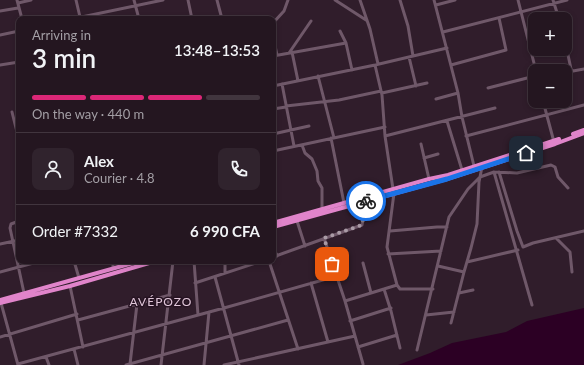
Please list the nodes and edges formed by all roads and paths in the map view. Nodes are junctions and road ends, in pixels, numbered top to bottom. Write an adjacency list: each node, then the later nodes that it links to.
1 (31, 0): 15 (street)
2 (76, 0): 24 (street)
3 (134, 0): 17 (street)
4 (163, 0): 17 (street)
5 (188, 0): 27 (street)
6 (217, 0): 28 (street)
7 (288, 0): 30 (street)
8 (335, 0): 31 (street)
9 (360, 0): 31 (street)
10 (400, 0): 41 (street)
11 (434, 0): 18 (street)
12 (455, 0): 18 (street)
13 (518, 0): 21 (street)
14 (567, 0): 16 (street)
15 (17, 2): 19 (street)
16 (554, 2): 21 (street); 22 (street)
17 (136, 5): 25 (street); 26 (street)
18 (436, 5): 35 (street)
19 (18, 8): 20 (street); 23 (street)
20 (0, 11)
21 (522, 12): 29 (street); 44 (street)
22 (557, 12)
23 (21, 16)
24 (80, 16)
25 (92, 16)
26 (138, 16)
27 (192, 16)
28 (221, 16)
29 (499, 18): 35 (street); 47 (street)
30 (276, 20)
31 (366, 20): 46 (street)
32 (311, 21): 39 (street)
33 (340, 31): 37 (street)
34 (16, 32): 36 (street)
35 (443, 32): 38 (street)
36 (0, 35)
37 (346, 43): 39 (street); 49 (street)
38 (447, 48): 41 (street); 47 (street)
39 (290, 52): 40 (street); 53 (street)
40 (276, 56)
41 (413, 56): 42 (street)
42 (409, 57): 46 (street); 57 (street)
43 (16, 62): 45 (street)
44 (534, 64)
45 (0, 65)
46 (376, 65): 49 (street); 59 (street)
47 (451, 65): 60 (street)
48 (584, 69): 50 (street)
49 (352, 70): 51 (street)
50 (572, 70)
51 (318, 76): 53 (street); 62 (street)
52 (528, 78): 58 (street)
53 (298, 81): 55 (street)
54 (427, 83): 57 (street)
55 (282, 84): 56 (street); 63 (street)
56 (276, 85)
57 (416, 86): 59 (street)
58 (488, 88)
59 (381, 92): 62 (street); 73 (street)
60 (458, 93): 61 (street); 70 (street)
61 (436, 99)
62 (324, 102): 63 (street); 81 (street)
63 (286, 106): 65 (street); 75 (street)
64 (584, 106): 69 (street)
65 (276, 108)
66 (495, 108): 70 (street)
67 (545, 108): 69 (street)
68 (12, 112): 74 (street)
69 (547, 116): 80 (street); 82 (street)
70 (462, 117): 71 (street); 80 (street)
71 (447, 121): 79 (street); 91 (street)
72 (309, 126): 75 (street)
73 (385, 127): 79 (street); 81 (street)
74 (16, 128)
75 (291, 130): 77 (street); 85 (street)
76 (584, 130): 82 (highway)
77 (276, 133)
78 (584, 133): 82 (highway)
79 (385, 136): 97 (street)
80 (466, 136): 89 (street)
81 (333, 138): 83 (street); 99 (street)
82 (554, 142): 90 (highway); 90 (highway)
83 (302, 144): 85 (street); 100 (street)
84 (421, 144): 88 (street)
85 (294, 146): 86 (street)
86 (276, 150)
87 (438, 154): 88 (street)
88 (424, 158): 95 (street)
89 (474, 166): 90 (highway); 91 (highway)
90 (483, 166): 94 (street); 97 (highway)
91 (462, 170): 95 (highway)
92 (494, 172): 93 (street); 94 (street); 116 (street)
93 (499, 172): 96 (street); 111 (street)
94 (480, 177): 105 (street); 121 (street)
95 (429, 179): 97 (highway)
96 (568, 188)
97 (393, 191): 98 (highway); 99 (highway); 106 (street)
98 (365, 201): 101 (highway); 110 (street)
99 (344, 203): 100 (highway)
100 (322, 210): 103 (highway)
101 (297, 220): 104 (highway); 115 (street)
102 (16, 223): 113 (street)
103 (276, 224)
104 (276, 225)
105 (446, 227): 106 (street); 117 (street)
106 (390, 231): 119 (street)
107 (584, 231): 108 (street)
108 (580, 233): 109 (street); 111 (street)
109 (584, 236)
110 (324, 238): 115 (street); 141 (street)
111 (556, 238): 139 (street)
112 (16, 240): 113 (street)
113 (13, 241): 114 (street); 118 (street)
114 (0, 244)
115 (305, 246): 120 (street)
116 (518, 250): 121 (street); 159 (street)
117 (441, 251): 119 (street); 134 (street)
118 (16, 254)
119 (388, 254): 146 (street)
120 (276, 257)
121 (467, 262): 138 (street)
122 (363, 263): 153 (street)
123 (18, 264): 135 (street)
124 (30, 264): 135 (street)
125 (75, 264): 143 (street)
126 (113, 264): 136 (street)
127 (128, 264): 136 (highway)
128 (146, 264): 147 (highway)
129 (173, 264): 155 (street)
130 (194, 264): 144 (street)
131 (225, 264): 140 (street)
132 (253, 264): 140 (street)
133 (270, 264): 151 (street)
134 (438, 266): 138 (street); 149 (street)
135 (19, 267): 137 (street); 152 (street)
136 (113, 268): 143 (highway)
137 (0, 272)
138 (464, 272): 154 (street)
139 (572, 272)
140 (225, 273): 142 (street)
141 (337, 276): 145 (street); 156 (street)
142 (215, 277): 144 (street); 160 (street)
143 (79, 278): 152 (highway)
144 (195, 283): 165 (street)
145 (311, 283): 151 (street); 178 (street)
146 (397, 285): 148 (street); 149 (street)
147 (70, 286): 157 (highway); 164 (street)
148 (384, 289): 153 (street); 161 (street)
149 (432, 289): 166 (street)
150 (472, 290): 154 (street)
151 (280, 292): 160 (street); 168 (street)
152 (24, 293): 157 (highway)
153 (371, 293): 156 (street)
154 (459, 293): 163 (street)
155 (170, 295): 158 (street); 171 (street)
156 (345, 301): 169 (street)
157 (0, 302): 173 (street)
158 (137, 304): 167 (street); 172 (street)
159 (532, 305)
160 (224, 308): 162 (street); 174 (street)
161 (391, 308): 169 (street); 175 (street)
162 (209, 312): 165 (street); 179 (street)
163 (454, 312): 166 (street); 170 (street)
164 (76, 314): 167 (street); 173 (street)
165 (198, 315): 171 (street)
166 (426, 316): 185 (street)
167 (78, 320): 180 (street)
168 (288, 320): 174 (street); 184 (street)
169 (350, 321): 176 (street)
170 (451, 323)
171 (166, 324): 172 (street); 186 (street)
172 (133, 333): 180 (street); 189 (street)
173 (9, 334): 177 (street); 191 (street)
174 (231, 335): 179 (street); 188 (street)
175 (397, 335): 181 (street); 182 (street)
176 (355, 336): 178 (street); 181 (street)
177 (0, 337)
178 (328, 342): 184 (street)
179 (206, 343): 186 (street); 196 (street)
180 (83, 347): 183 (street)
181 (358, 347): 190 (street)
182 (400, 348)
183 (74, 349): 187 (street); 193 (street)
184 (298, 349): 188 (street)
185 (417, 350)
186 (162, 355): 189 (street); 195 (street)
187 (46, 357): 191 (street); 192 (street)
188 (238, 363): 197 (street)
189 (130, 364): 194 (street)
190 (363, 364)
191 (18, 365)
192 (48, 365)
193 (78, 365)
194 (126, 365)
195 (161, 365)
196 (204, 365)
197 (224, 365)

